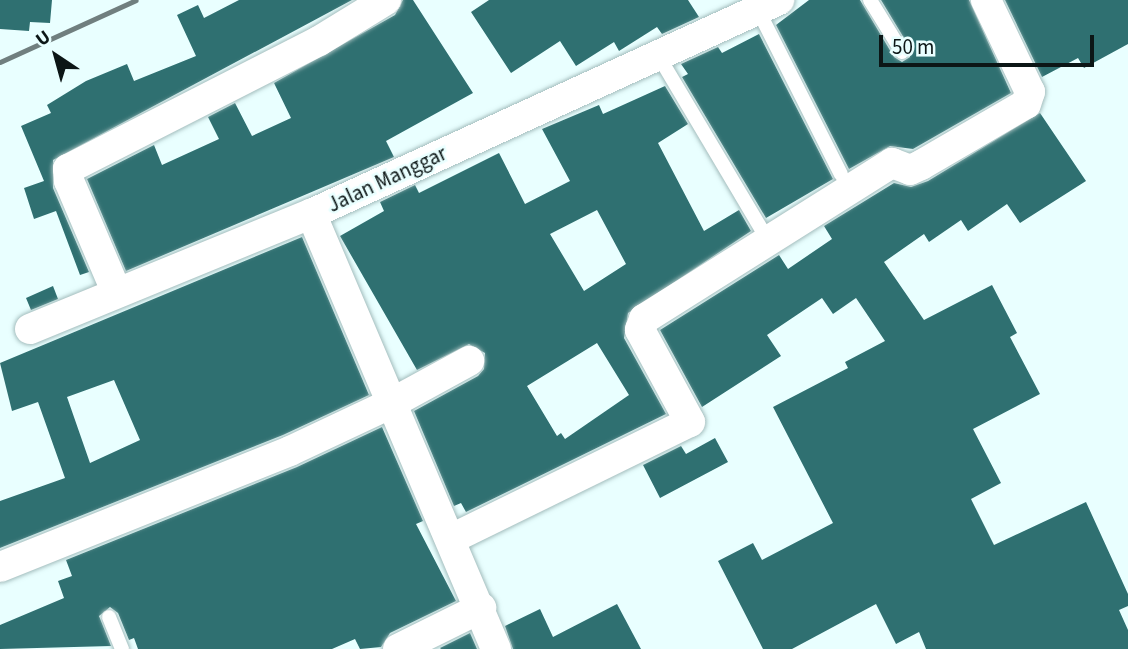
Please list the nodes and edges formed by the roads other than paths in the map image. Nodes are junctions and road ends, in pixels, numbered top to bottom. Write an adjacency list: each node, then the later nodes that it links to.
1 (386, 0): 10 (street)
2 (870, 0): 5 (lane)
3 (986, 0): 9 (street)
4 (769, 5): 6 (street, Jalan Manggar); 7 (lane)
5 (902, 52)
6 (658, 55): 8 (street, Jalan Manggar); 9 (lane)
7 (841, 174)
8 (311, 214): 10 (street); 13 (street, Jalan Manggar)
9 (768, 240): 14 (street)
10 (116, 290): 11 (street)
11 (30, 329)
12 (470, 360): 13 (street)
13 (393, 404): 14 (street, Jalan Manggar); 15 (street)
14 (451, 539): 16 (street, Jalan Manggar)
15 (0, 567)
16 (481, 608): 19 (street); 20 (street, Jalan Manggar)
17 (109, 617): 18 (lane)
18 (122, 649)
19 (397, 649)
20 (496, 649)

